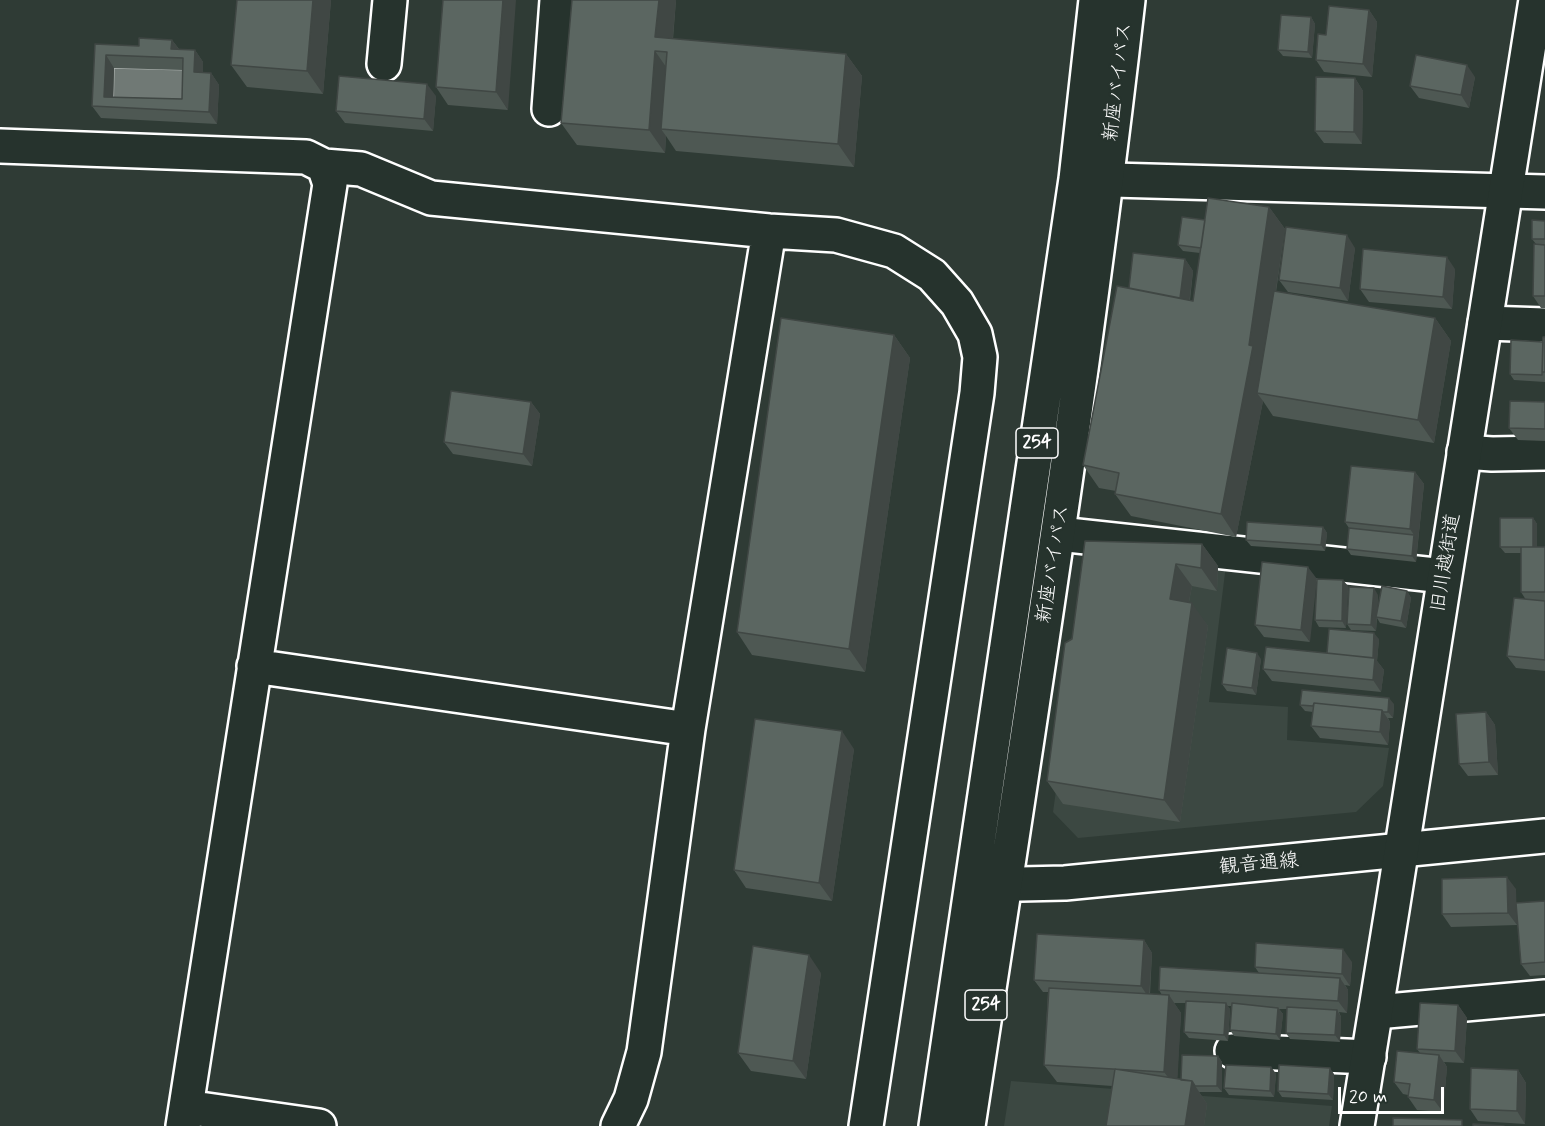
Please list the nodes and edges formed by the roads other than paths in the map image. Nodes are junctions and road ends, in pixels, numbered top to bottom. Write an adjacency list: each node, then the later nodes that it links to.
1 (390, 0): 6 (main road)
2 (557, 0): 7 (main road)
3 (1096, 0): 10 (main road, 新座バイパス / 254)
4 (1128, 0): 10 (main road, 新座バイパス / 254)
5 (1536, 0): 11 (main road, 旧川越街道)
6 (384, 64)
7 (549, 109)
8 (0, 146): 9 (main road)
9 (324, 166): 13 (main road); 20 (main road)
10 (1092, 180): 11 (main road); 18 (main road, 新座バイパス / 254); 25 (main road, 新座バイパス / 254)
11 (1506, 192): 12 (main road); 14 (main road, 旧川越街道)
12 (1545, 192)
13 (769, 231): 21 (main road); 33 (main road)
14 (1485, 322): 15 (main road); 16 (main road, 旧川越街道)
15 (1545, 325)
16 (1464, 452): 17 (main road); 19 (main road, 旧川越街道)
17 (1545, 453)
18 (1059, 534): 19 (main road); 24 (main road, 新座バイパス / 254)
19 (1444, 576): 23 (main road, 旧川越街道)
20 (254, 666): 21 (main road); 30 (main road)
21 (688, 729): 32 (main road)
22 (1545, 836): 23 (main road, 観音通線)
23 (1403, 851): 24 (main road, 観音通線); 27 (main road, 旧川越街道)
24 (1005, 884): 25 (main road, 観音通線); 35 (main road, 新座バイパス / 254)
25 (972, 885): 34 (main road, 新座バイパス / 254)
26 (1545, 997): 27 (main road)
27 (1376, 1012): 29 (main road, 旧川越街道)
28 (1232, 1051): 29 (main road)
29 (1369, 1057): 36 (main road, 旧川越街道)
30 (185, 1116): 31 (main road)
31 (319, 1126)
32 (618, 1126)
33 (866, 1126)
34 (936, 1126)
35 (968, 1126)
36 (1358, 1126)

